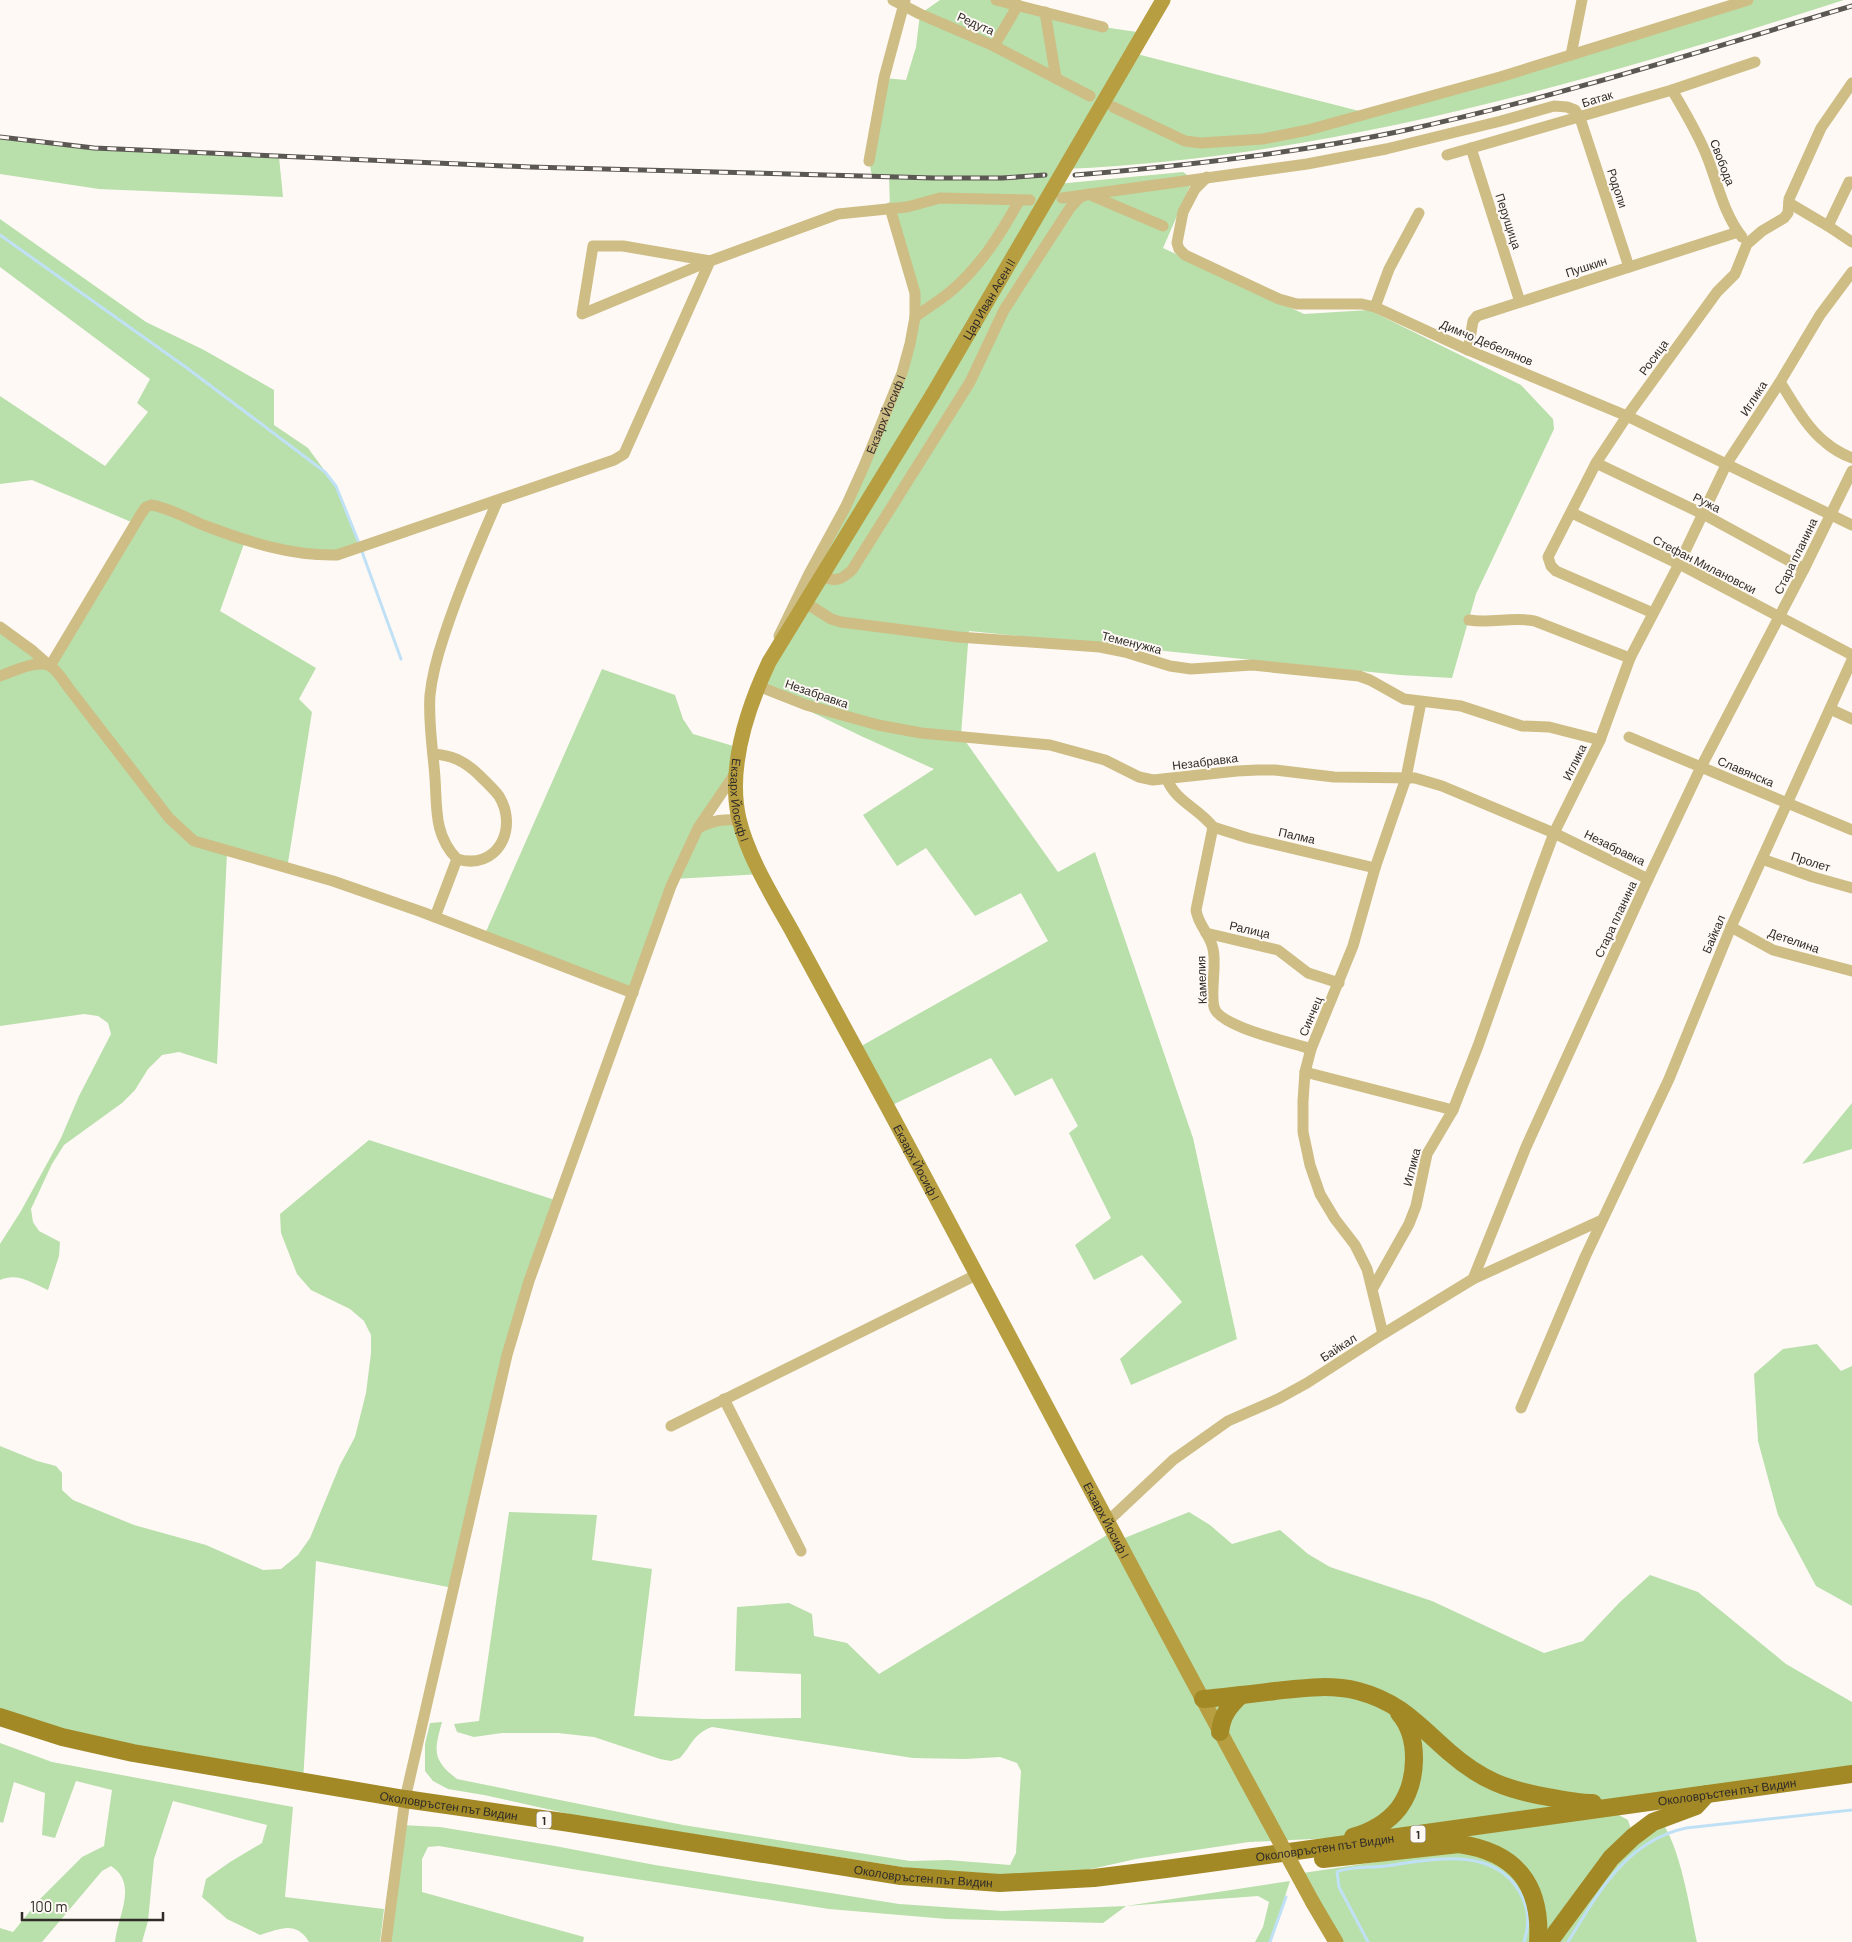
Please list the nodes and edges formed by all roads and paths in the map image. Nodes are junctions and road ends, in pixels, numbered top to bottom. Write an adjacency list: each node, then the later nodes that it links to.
1 (996, 0): 6 (street)
2 (1164, 0): 47 (main road, Цар Иван Асен II, bridge)
3 (1582, 0): 10 (street)
4 (1748, 0): 10 (street)
5 (900, 2): 9 (street, Редута); 20 (street)
6 (1023, 4): 7 (street); 9 (street)
7 (1045, 12): 8 (street); 12 (street)
8 (1103, 27)
9 (994, 46): 12 (street, Редута)
10 (1571, 55): 16 (street)
11 (1754, 62): 14 (street, Батак)
12 (1056, 78): 15 (street, Редута)
13 (1852, 83): 25 (street, Росица)
14 (1672, 90): 17 (street, Батак); 30 (street, Свобода)
15 (1090, 96)
16 (1113, 107)
17 (1580, 118): 18 (street, Батак); 21 (street); 34 (street, Родопи)
18 (1471, 148): 19 (street, Батак); 36 (street, Перущица)
19 (1446, 155)
20 (869, 161)
21 (1207, 177): 23 (street); 37 (street, Димчо Дебелянов)
22 (1852, 182): 29 (street)
23 (1088, 194): 24 (street); 28 (street); 55 (street)
24 (1062, 198)
25 (1789, 203): 29 (street); 32 (street, Росица)
26 (890, 208): 33 (street); 38 (street, Екзарх Йосиф I); 38 (street)
27 (1419, 213): 37 (street)
28 (1163, 226)
29 (1828, 226): 31 (street)
30 (1738, 232): 32 (street, Свобода); 34 (street, Пушкин)
31 (1852, 242)
32 (1747, 244): 41 (street, Росица)
33 (710, 261): 33 (street); 48 (street)
34 (1629, 267): 36 (street, Пушкин)
35 (1852, 272): 40 (street, Иглика)
36 (1520, 302): 39 (street, Пушкин)
37 (1376, 306): 39 (street, Димчо Дебелянов)
38 (915, 317): 45 (street, Екзарх Йосиф I)
39 (1468, 350): 41 (street, Димчо Дебелянов)
40 (1780, 382): 42 (street); 44 (street, Иглика)
41 (1627, 416): 43 (street, Росица); 44 (street, Димчо Дебелянов)
42 (1852, 458)
43 (1596, 463): 49 (street, Росица); 50 (street, Ружа)
44 (1727, 463): 50 (street, Иглика); 51 (street, Димчо Дебелянов)
45 (864, 466): 47 (street); 64 (street, Екзарх Йосиф I)
46 (1852, 470): 51 (street, Стара планина)
47 (885, 473): 55 (main road, Цар Иван Асен II)
48 (497, 502): 65 (street); 73 (street)
49 (1572, 513): 53 (street, Стефан Милановски); 57 (street, Росица)
50 (1703, 514): 53 (street, Иглика); 54 (street, Ружа)
51 (1831, 514): 52 (street, Димчо Дебелянов); 54 (street, Стара планина)
52 (1852, 525)
53 (1679, 564): 57 (street, Иглика); 58 (street, Стефан Милановски)
54 (1804, 570): 58 (street, Стара планина)
55 (823, 576): 56 (main road, Цар Иван Асен II)
56 (808, 600): 64 (main road, Екзарх Йосиф I); 68 (street, Теменужка)
57 (1654, 613): 62 (street, Иглика)
58 (1779, 618): 61 (street, Стефан Милановски); 74 (street, Стара планина)
59 (1469, 620): 62 (street)
60 (0, 627): 65 (street)
61 (1852, 655)
62 (1630, 658): 72 (street, Иглика)
63 (1852, 660): 69 (street, Байкал)
64 (769, 662): 67 (main road, Екзарх Йосиф I)
65 (50, 666): 66 (street); 89 (street)
66 (0, 676)
67 (758, 686): 75 (main road, Екзарх Йосиф I); 77 (street, Незабравка)
68 (1421, 702): 72 (street); 76 (street, Синчец)
69 (1830, 709): 70 (street); 78 (street, Байкал)
70 (1852, 719)
71 (1629, 737): 74 (street, Славянска)
72 (1600, 740): 83 (street, Иглика)
73 (433, 754): 84 (street); 84 (street)
74 (1701, 767): 78 (street, Славянска); 87 (street, Стара планина)
75 (737, 771): 79 (main road, Екзарх Йосиф I); 81 (street)
76 (1406, 778): 77 (street, Незабравка); 83 (street, Незабравка); 86 (street, Синчец)
77 (1167, 779): 80 (street)
78 (1786, 804): 82 (street, Славянска); 85 (street, Байкал)
79 (739, 820): 81 (street); 99 (main road, Екзарх Йосиф I)
80 (1213, 827): 86 (street, Палма); 91 (street, Камелия)
81 (698, 828): 94 (street)
82 (1852, 830)
83 (1554, 833): 87 (street, Незабравка); 97 (street, Иглика)
84 (457, 859): 89 (street)
85 (1762, 859): 88 (street, Пролет); 90 (street, Байкал)
86 (1375, 868): 93 (street, Синчец)
87 (1648, 879): 100 (street, Стара планина)
88 (1852, 888)
89 (435, 917): 94 (street)
90 (1731, 928): 92 (street, Детелина); 98 (street, Байкал)
91 (1206, 933): 93 (street, Ралица); 95 (street, Камелия)
92 (1852, 971)
93 (1339, 983): 95 (street, Синчец)
94 (632, 993): 116 (street)
95 (1311, 1048): 96 (street, Синчец)
96 (1305, 1072): 97 (street); 101 (street, Синчец)
97 (1453, 1110): 101 (street, Иглика)
98 (1602, 1220): 100 (street, Байкал); 104 (street, Байкал)
99 (976, 1275): 103 (street); 106 (main road, Екзарх Йосиф I)
100 (1473, 1279): 102 (street, Байкал)
101 (1373, 1288): 102 (street, Синчец)
102 (1383, 1334): 106 (street, Байкал)
103 (724, 1399): 105 (street); 107 (street)
104 (1521, 1408)
105 (671, 1426)
106 (1107, 1522): 109 (main road, Екзарх Йосиф I)
107 (802, 1550)
108 (1242, 1695): 109 (main road); 110 (main road); 112 (main road)
109 (1203, 1699): 112 (main road, Екзарх Йосиф I)
110 (1381, 1699): 115 (main road); 117 (main road)
111 (0, 1717): 116 (main road, Околовръстен път Видин / 1)
112 (1220, 1732): 120 (main road, Екзарх Йосиф I, bridge)
113 (1852, 1774): 114 (main road, Околовръстен път Видин / 1)
114 (1707, 1794): 115 (main road, Околовръстен път Видин / 1); 122 (main road)
115 (1671, 1798): 117 (main road, Околовръстен път Видин / 1)
116 (405, 1799): 118 (main road, Околовръстен път Видин / 1); 119 (street)
117 (1166, 1869): 118 (main road, Околовръстен път Видин / 1)
118 (1094, 1878): 121 (main road)
119 (386, 1942)
120 (1336, 1942)
121 (1538, 1942)
122 (1549, 1942)

